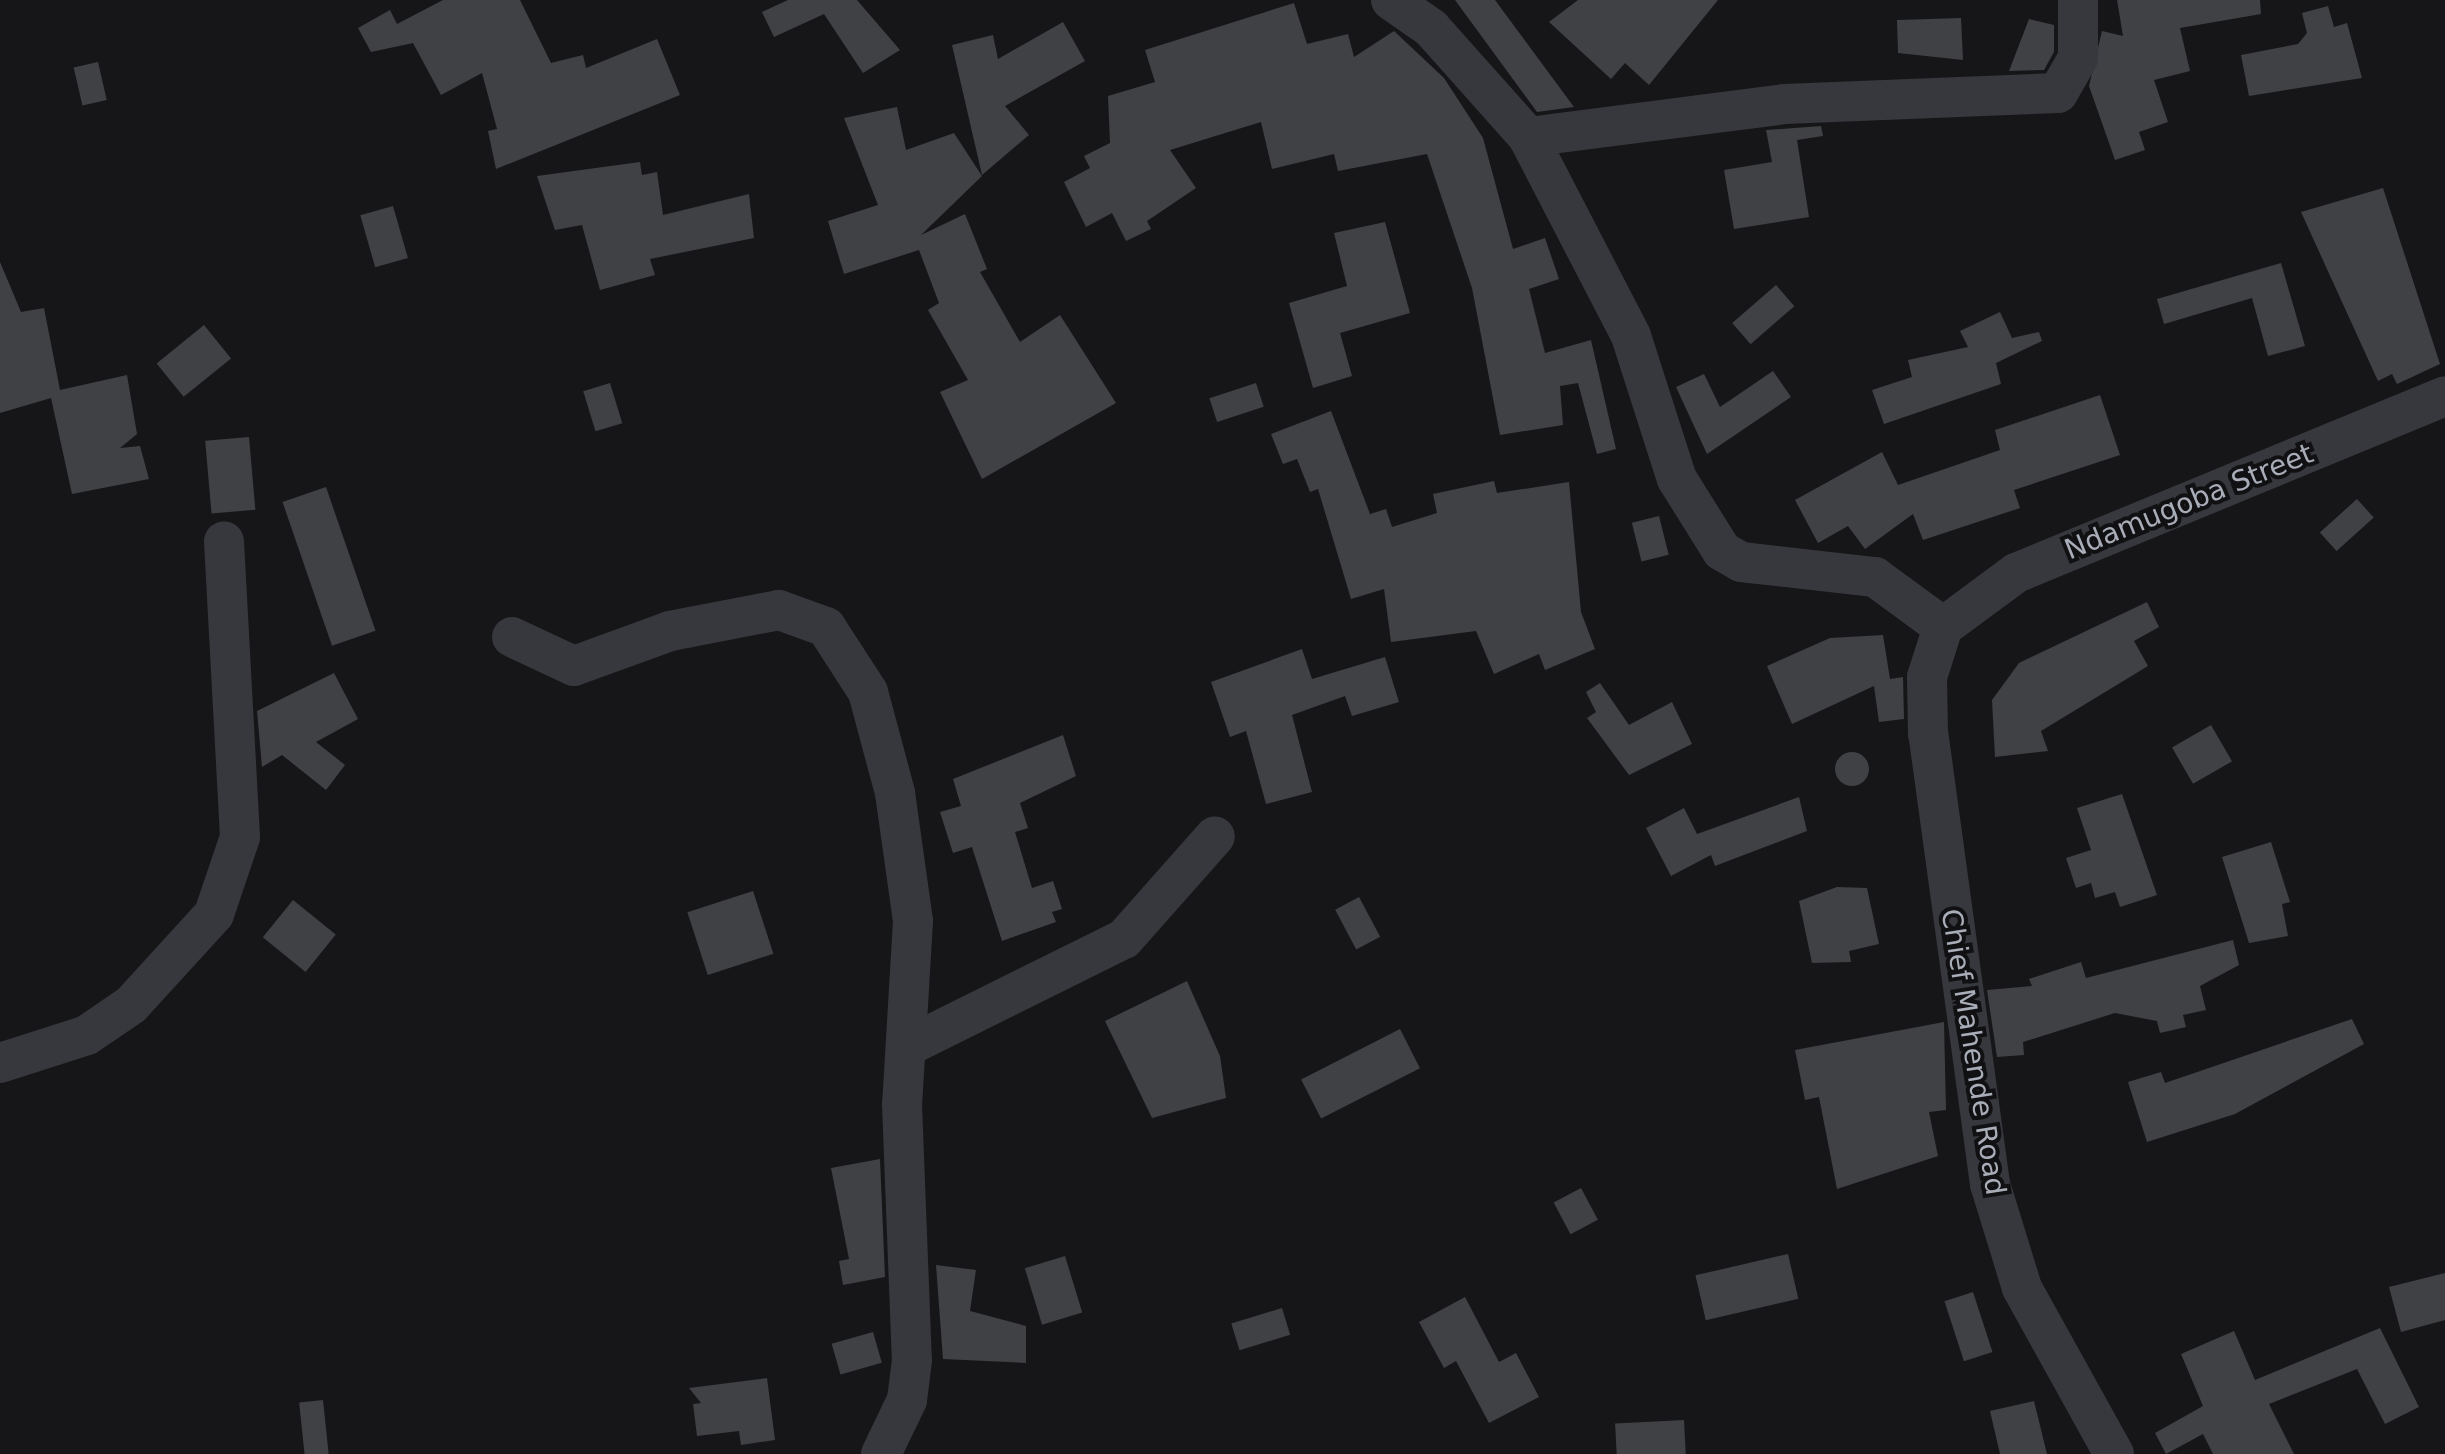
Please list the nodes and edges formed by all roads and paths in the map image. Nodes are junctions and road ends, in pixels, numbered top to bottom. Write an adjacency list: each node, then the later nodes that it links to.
1 (1391, 0): 3 (street)
2 (2078, 0): 3 (street)
3 (1528, 137): 6 (street)
4 (2445, 396): 6 (street, Ndamugoba Street)
5 (224, 541): 10 (street)
6 (1942, 627): 12 (street, Chief Mahende Road)
7 (512, 636): 9 (street)
8 (1215, 836): 9 (street)
9 (908, 1046): 11 (street)
10 (0, 1063)
11 (881, 1454)
12 (2114, 1454)

